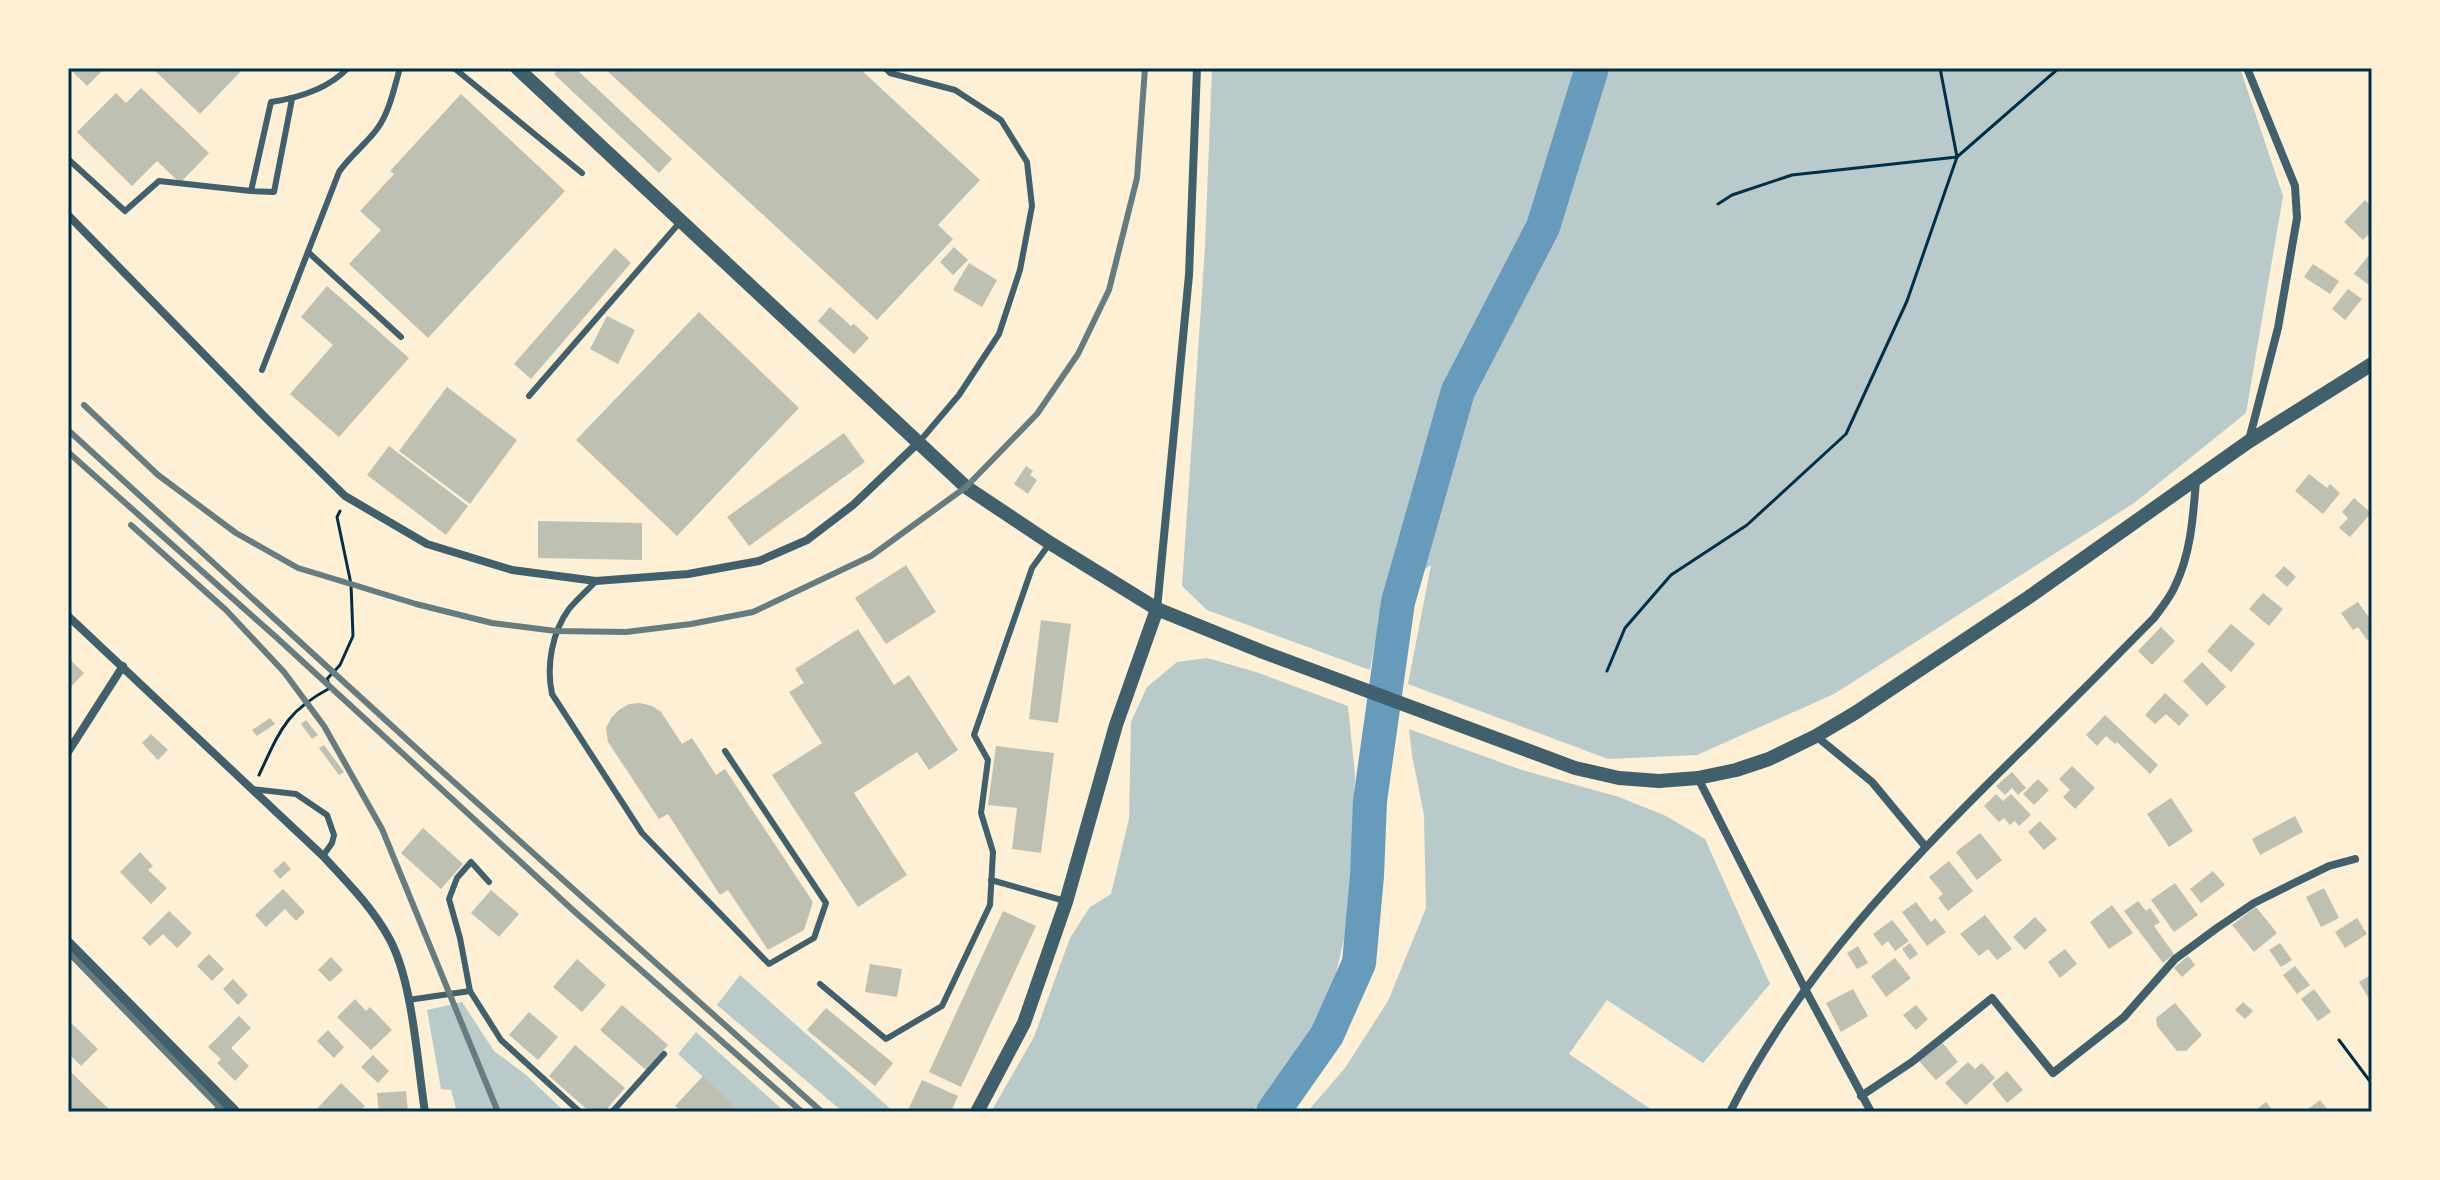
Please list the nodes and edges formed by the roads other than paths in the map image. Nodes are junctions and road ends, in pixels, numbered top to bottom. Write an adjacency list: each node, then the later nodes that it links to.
1 (348, 68): 8 (lane)
2 (400, 68): 14 (lane)
3 (454, 68): 10 (lane)
4 (517, 68): 13 (street)
5 (885, 68): 20 (lane)
6 (1197, 68): 24 (street)
7 (2247, 68): 19 (street)
8 (292, 99): 11 (lane); 11 (lane)
9 (68, 159): 11 (lane)
10 (582, 173)
11 (251, 191)
12 (68, 215): 23 (street)
13 (681, 221): 18 (lane); 20 (street)
14 (308, 252): 15 (lane); 17 (lane)
15 (401, 337)
16 (2372, 364): 19 (street)
17 (262, 370)
18 (529, 396)
19 (2248, 442): 21 (street)
20 (918, 443): 22 (street); 23 (street)
21 (2196, 481): 27 (street); 32 (street)
22 (1050, 543): 24 (street); 35 (lane)
23 (596, 581): 28 (lane)
24 (1157, 609): 30 (street); 37 (street)
25 (68, 616): 26 (street)
26 (123, 666): 29 (street); 31 (street)
27 (1816, 736): 30 (street); 32 (street)
28 (725, 751)
29 (68, 752)
30 (1698, 778): 40 (street)
31 (252, 789): 33 (street); 33 (lane)
32 (1925, 846): 40 (street)
33 (323, 856): 42 (street)
34 (2355, 859): 44 (street)
35 (991, 880): 37 (lane); 39 (lane)
36 (489, 882): 41 (lane)
37 (1066, 902): 49 (street)
38 (68, 945): 45 (street)
39 (820, 984)
40 (1805, 989): 44 (street); 50 (street)
41 (470, 991): 42 (lane); 47 (lane)
42 (408, 1000): 46 (street)
43 (664, 1054): 48 (lane)
44 (1861, 1096): 51 (street)
45 (224, 1109)
46 (425, 1112)
47 (580, 1112)
48 (612, 1112)
49 (977, 1112)
50 (1730, 1112)
51 (1871, 1112)

